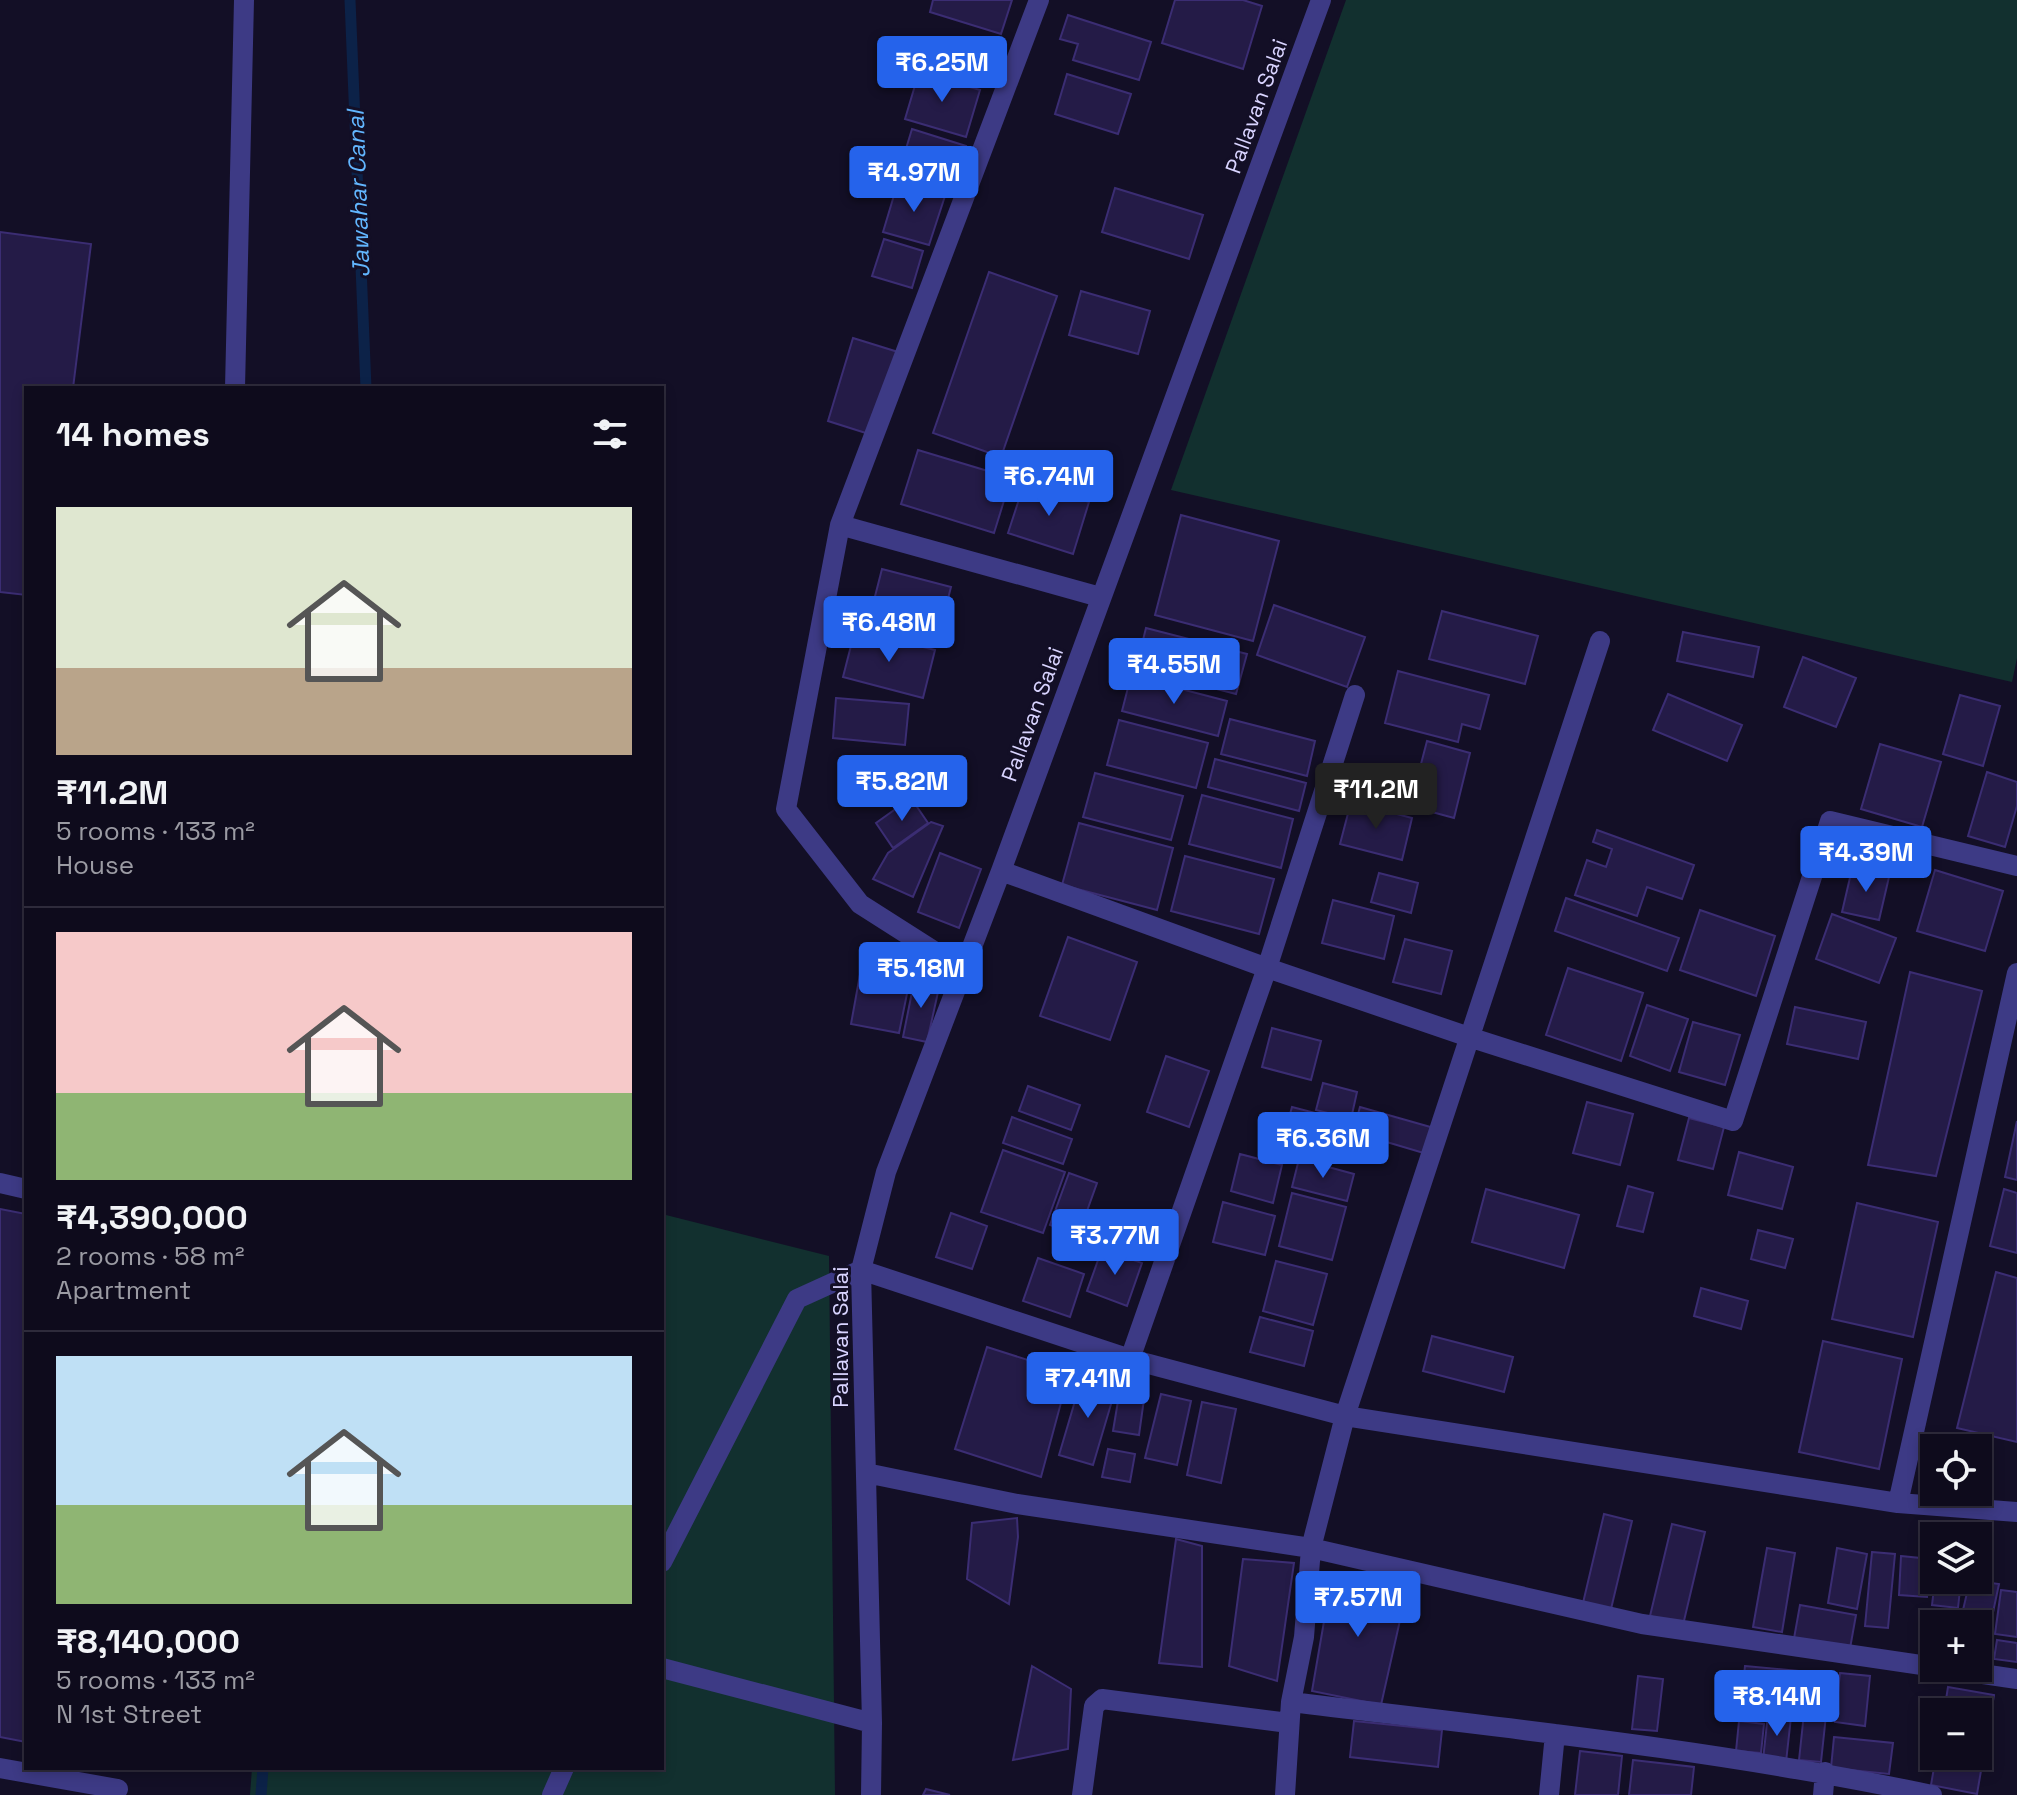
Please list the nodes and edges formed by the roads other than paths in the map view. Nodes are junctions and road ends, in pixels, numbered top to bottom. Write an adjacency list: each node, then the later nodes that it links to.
1 (244, 0): 4 (street)
2 (1039, 0): 5 (street)
3 (1321, 0): 6 (street, Pallavan Salai)
4 (235, 386)
5 (840, 525): 6 (street); 12 (street)
6 (1100, 597): 10 (street, Pallavan Salai)
7 (1600, 641): 14 (street)
8 (1355, 695): 11 (street)
9 (2017, 866): 14 (street)
10 (1001, 871): 11 (street); 12 (street, Pallavan Salai)
11 (1267, 968): 14 (street); 18 (street)
12 (962, 969): 17 (street, Pallavan Salai)
13 (2017, 973): 21 (street)
14 (1472, 1038): 19 (street)
15 (0, 1183): 16 (street)
16 (24, 1189)
17 (861, 1270): 18 (street); 20 (street, Pallavan Salai); 24 (street)
18 (1130, 1359): 19 (street)
19 (1345, 1416): 21 (street); 23 (street)
20 (866, 1473): 23 (street); 28 (street, Pallavan Salai)
21 (1898, 1503): 22 (street)
22 (2017, 1512)
23 (1311, 1548): 26 (street); 27 (street)
24 (664, 1558)
25 (664, 1669): 28 (street)
26 (2017, 1679)
27 (1291, 1702): 29 (street); 30 (street)
28 (872, 1723): 36 (street, Pallavan Salai)
29 (1289, 1723): 37 (street); 38 (street)
30 (1555, 1734): 33 (street); 39 (street)
31 (0, 1768): 34 (street)
32 (563, 1770): 35 (street)
33 (1825, 1772): 40 (street); 41 (street)
34 (118, 1789)
35 (552, 1795)
36 (871, 1795)
37 (1082, 1795)
38 (1285, 1795)
39 (1549, 1795)
40 (1823, 1795)
41 (1932, 1795)

